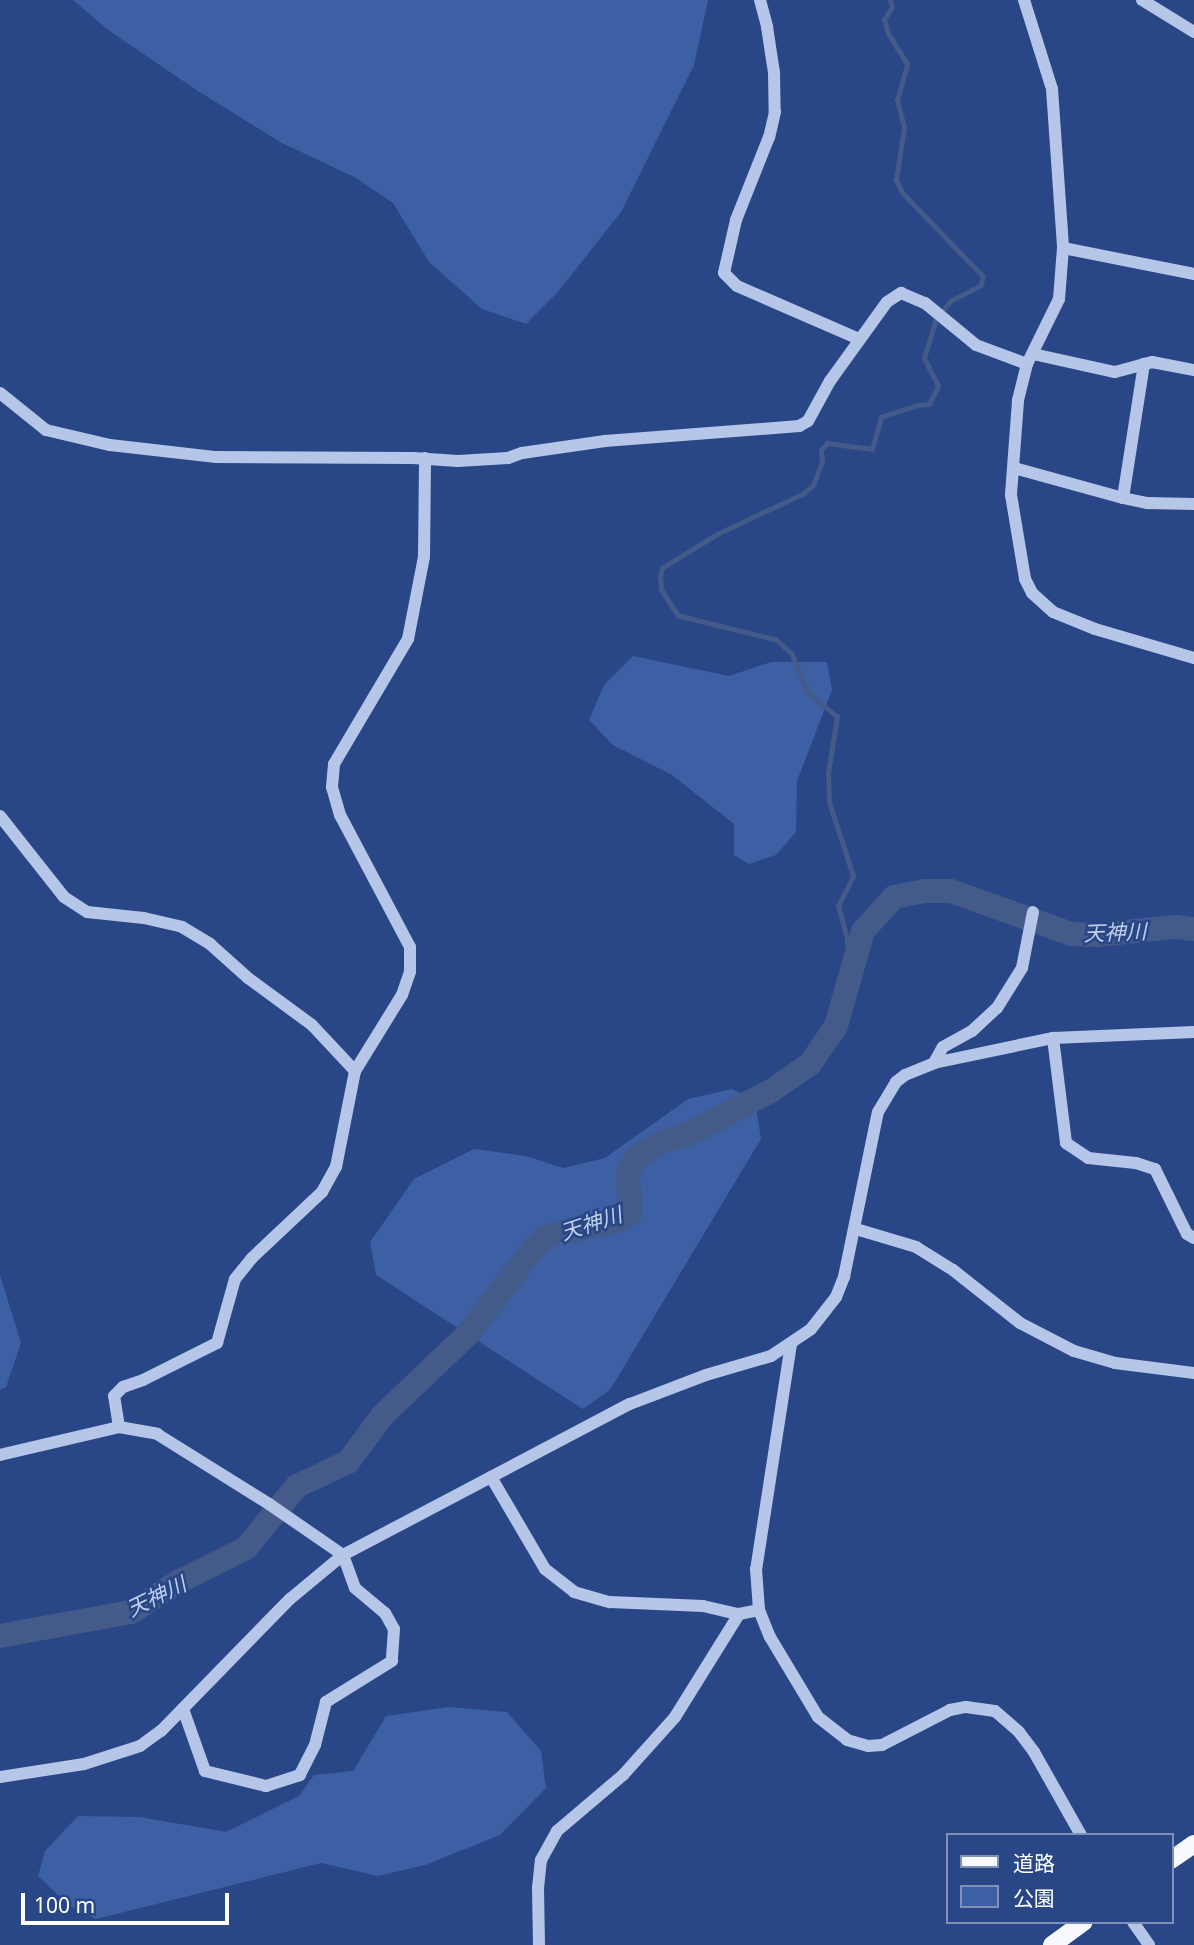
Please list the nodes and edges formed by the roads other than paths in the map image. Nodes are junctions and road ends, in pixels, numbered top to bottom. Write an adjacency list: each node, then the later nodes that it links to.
1 (760, 0): 7 (street)
2 (1024, 0): 5 (street)
3 (1142, 0): 4 (street)
4 (1194, 32)
5 (1063, 248): 6 (street); 8 (street)
6 (1194, 274)
7 (859, 339): 8 (street); 12 (street)
8 (1030, 359): 9 (street); 13 (street)
9 (1144, 364): 10 (street); 14 (street)
10 (1194, 370)
11 (0, 393): 12 (street)
12 (425, 458): 22 (street)
13 (1014, 468): 14 (street); 16 (street)
14 (1123, 498): 15 (street)
15 (1194, 504)
16 (1194, 658)
17 (0, 816): 22 (street)
18 (1033, 912): 21 (street)
19 (1194, 1032): 20 (street)
20 (1053, 1038): 21 (street); 24 (street)
21 (934, 1063): 23 (street)
22 (355, 1071): 27 (street)
23 (856, 1229): 25 (street); 26 (street)
24 (1194, 1238)
25 (791, 1344): 29 (street); 31 (street)
26 (1194, 1373)
27 (119, 1427): 28 (street); 30 (street)
28 (0, 1455)
29 (491, 1477): 30 (street); 32 (street)
30 (343, 1555): 33 (street); 33 (street)
31 (759, 1610): 32 (street); 35 (street)
32 (739, 1614): 40 (street)
33 (183, 1709): 34 (street)
34 (0, 1777)
35 (1080, 1833)
36 (1194, 1843): 37 (main road)
37 (1173, 1859)
38 (1081, 1924): 41 (main road)
39 (1134, 1924): 42 (street)
40 (539, 1945)
41 (1052, 1945)
42 (1149, 1945)

